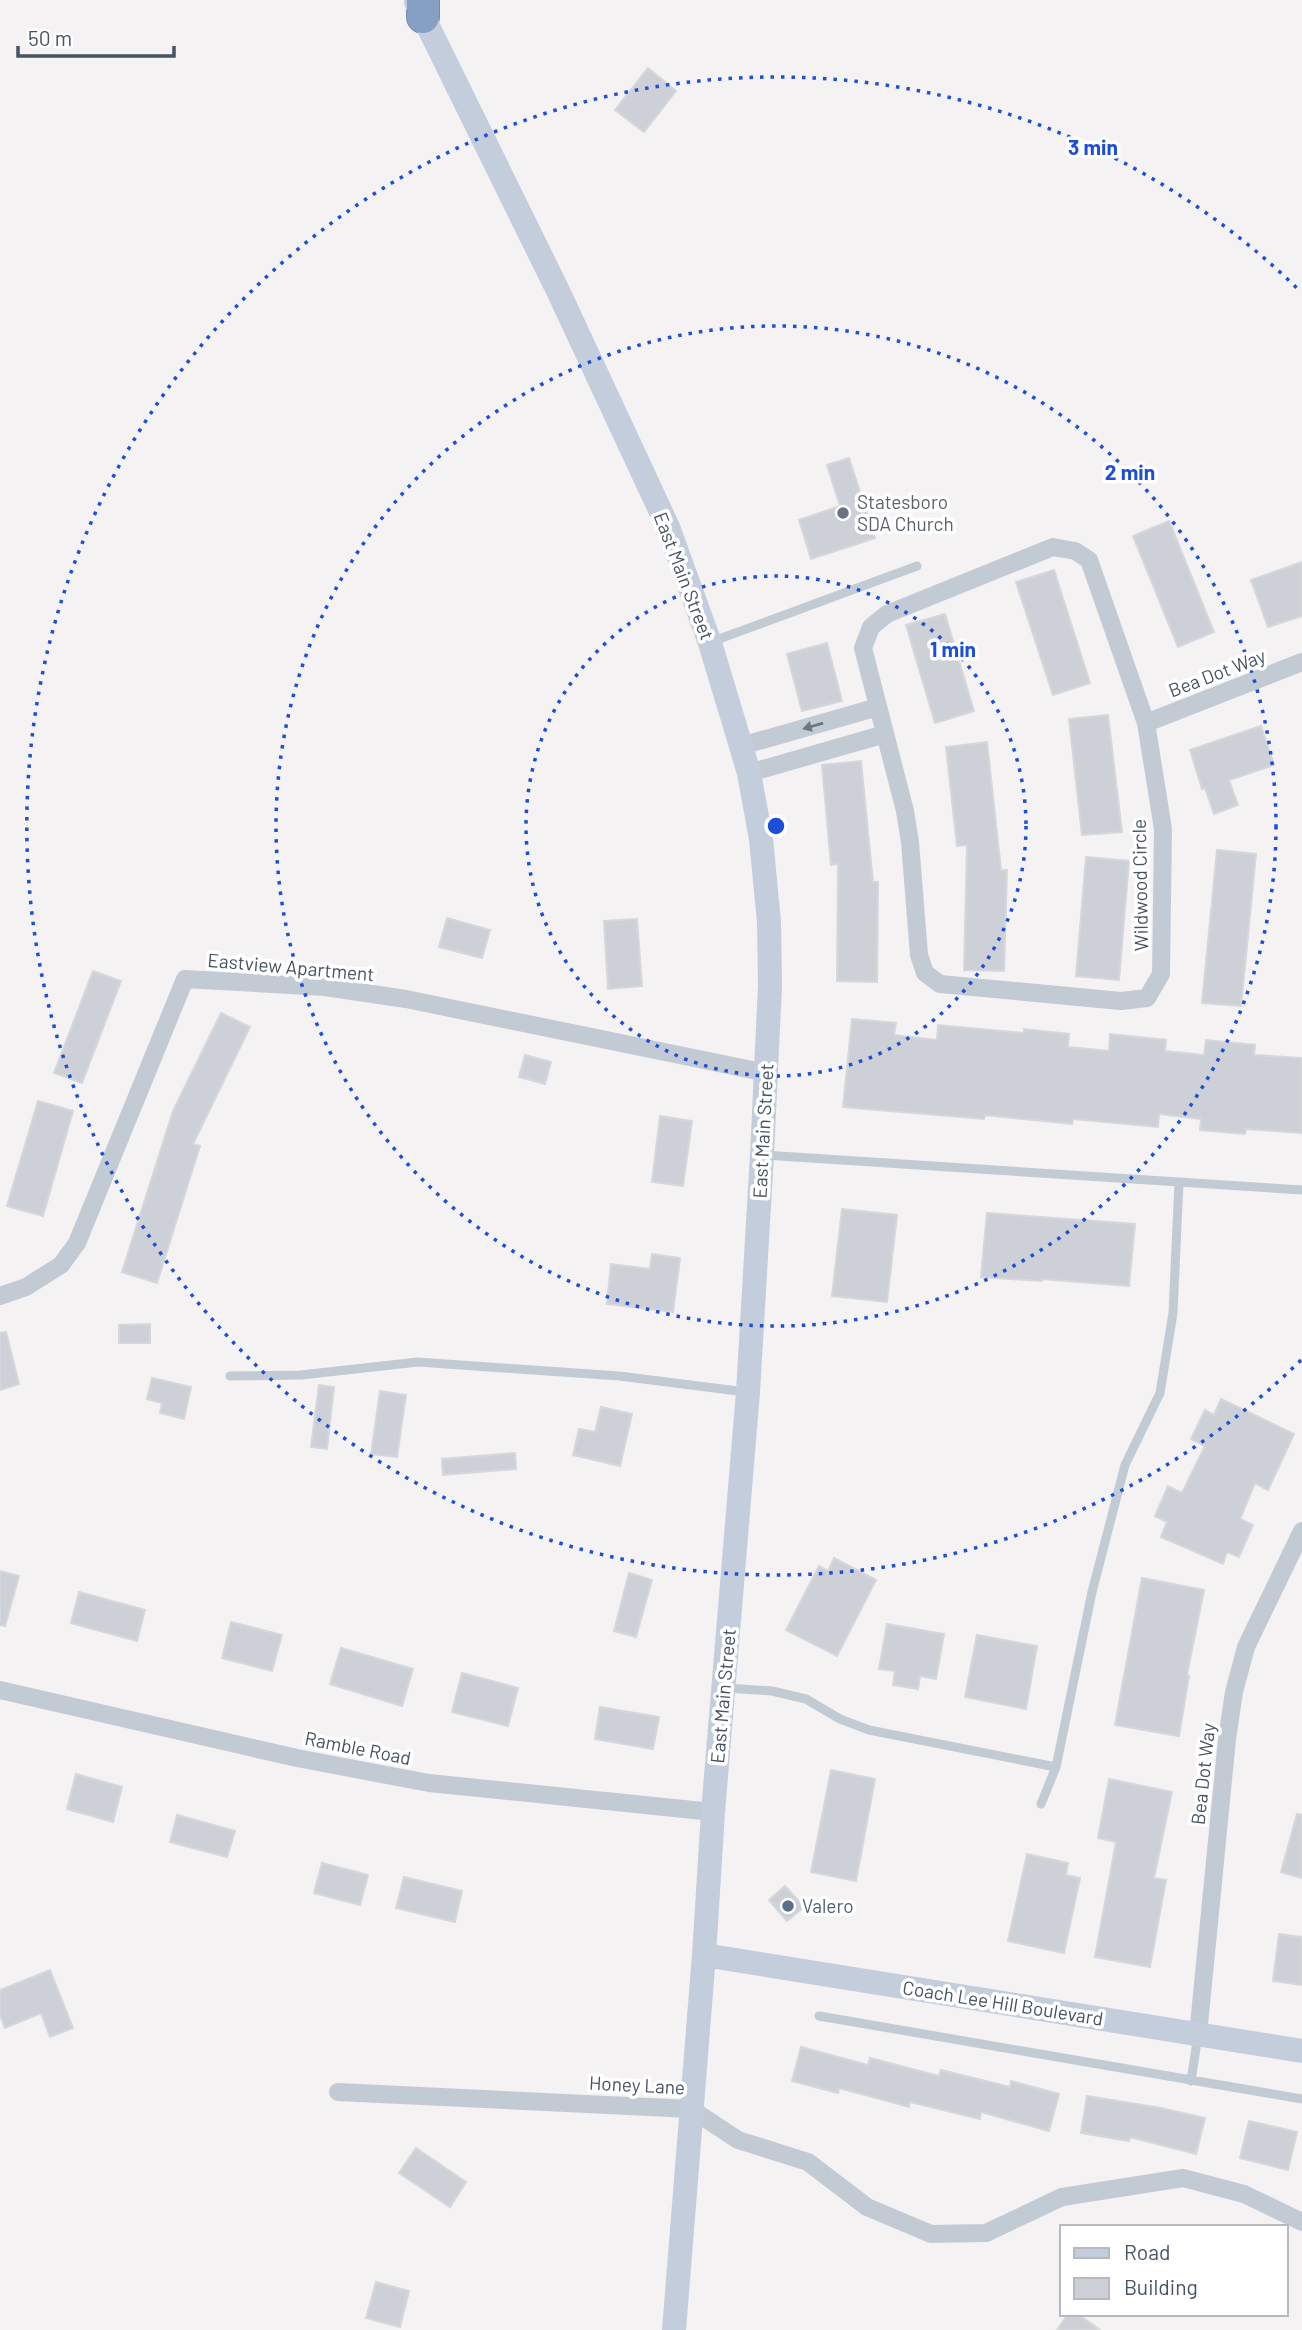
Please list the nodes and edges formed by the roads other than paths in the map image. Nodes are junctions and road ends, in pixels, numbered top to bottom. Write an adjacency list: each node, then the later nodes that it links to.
1 (420, 6): 3 (main road, East Main Street)
2 (917, 566): 3 (lane)
3 (710, 643): 8 (main road, East Main Street)
4 (1302, 662): 6 (street, Bea Dot Way)
5 (878, 707): 6 (street, Wildwood Circle); 7 (street, Wildwood Circle); 8 (street, one-way to 8)
6 (1146, 723): 7 (street, Wildwood Circle)
7 (886, 734): 9 (street)
8 (741, 746): 9 (main road, East Main Street)
9 (748, 773): 10 (main road, East Main Street)
10 (767, 1073): 11 (main road, East Main Street); 14 (street, Eastview Apartment)
11 (762, 1155): 12 (lane); 16 (main road, East Main Street)
12 (1179, 1182): 13 (lane); 20 (lane)
13 (1302, 1189)
14 (0, 1296)
15 (230, 1376): 16 (lane)
16 (748, 1392): 18 (main road, East Main Street)
17 (1302, 1531): 25 (street, Bea Dot Way)
18 (724, 1688): 20 (lane); 22 (main road, East Main Street)
19 (0, 1690): 22 (street, Ramble Road)
20 (1056, 1767): 21 (lane)
21 (1041, 1804)
22 (713, 1812): 23 (main road, East Main Street)
23 (704, 1955): 25 (main road, Coach Lee Hill Boulevard); 30 (main road, East Main Street)
24 (819, 2016): 27 (lane)
25 (1199, 2035): 26 (main road, Coach Lee Hill Boulevard); 27 (lane)
26 (1302, 2051)
27 (1191, 2081): 29 (lane)
28 (338, 2092): 30 (street, Honey Lane)
29 (1302, 2099)
30 (691, 2109): 31 (street, Honey Lane); 32 (main road, East Main Street)
31 (1302, 2222)
32 (674, 2330)

